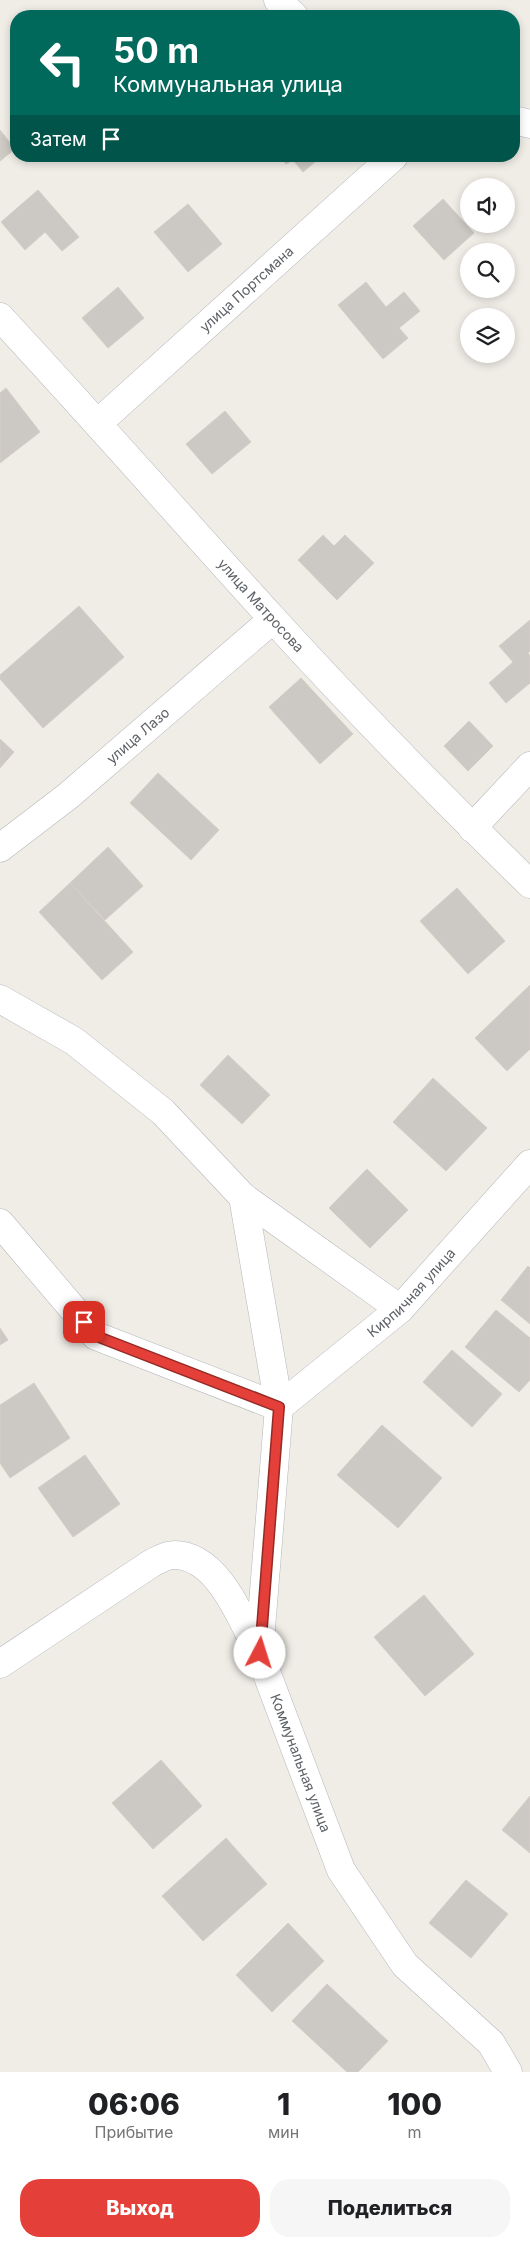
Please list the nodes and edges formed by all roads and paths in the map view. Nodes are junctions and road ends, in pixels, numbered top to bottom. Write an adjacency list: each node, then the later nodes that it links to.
1 (278, 0): 2 (street)
2 (288, 10)
3 (387, 162): 5 (street, улица Портсмана)
4 (0, 317): 5 (street, улица Матросова)
5 (98, 423): 6 (street, улица Матросова)
6 (272, 619): 8 (street, улица Матросова); 9 (street, улица Лазо)
7 (530, 766): 8 (street)
8 (472, 828): 10 (street, улица Матросова)
9 (0, 848)
10 (530, 884)
11 (0, 1000): 13 (street)
12 (530, 1164): 15 (street, Кирпичная улица)
13 (243, 1197): 15 (street); 16 (street, Коммунальная улица)
14 (0, 1222): 16 (street)
15 (400, 1309): 16 (street, Кирпичная улица)
16 (279, 1407): 17 (street, Коммунальная улица)
17 (260, 1653): 18 (street); 19 (street, Коммунальная улица)
18 (0, 1664)
19 (508, 2072)

